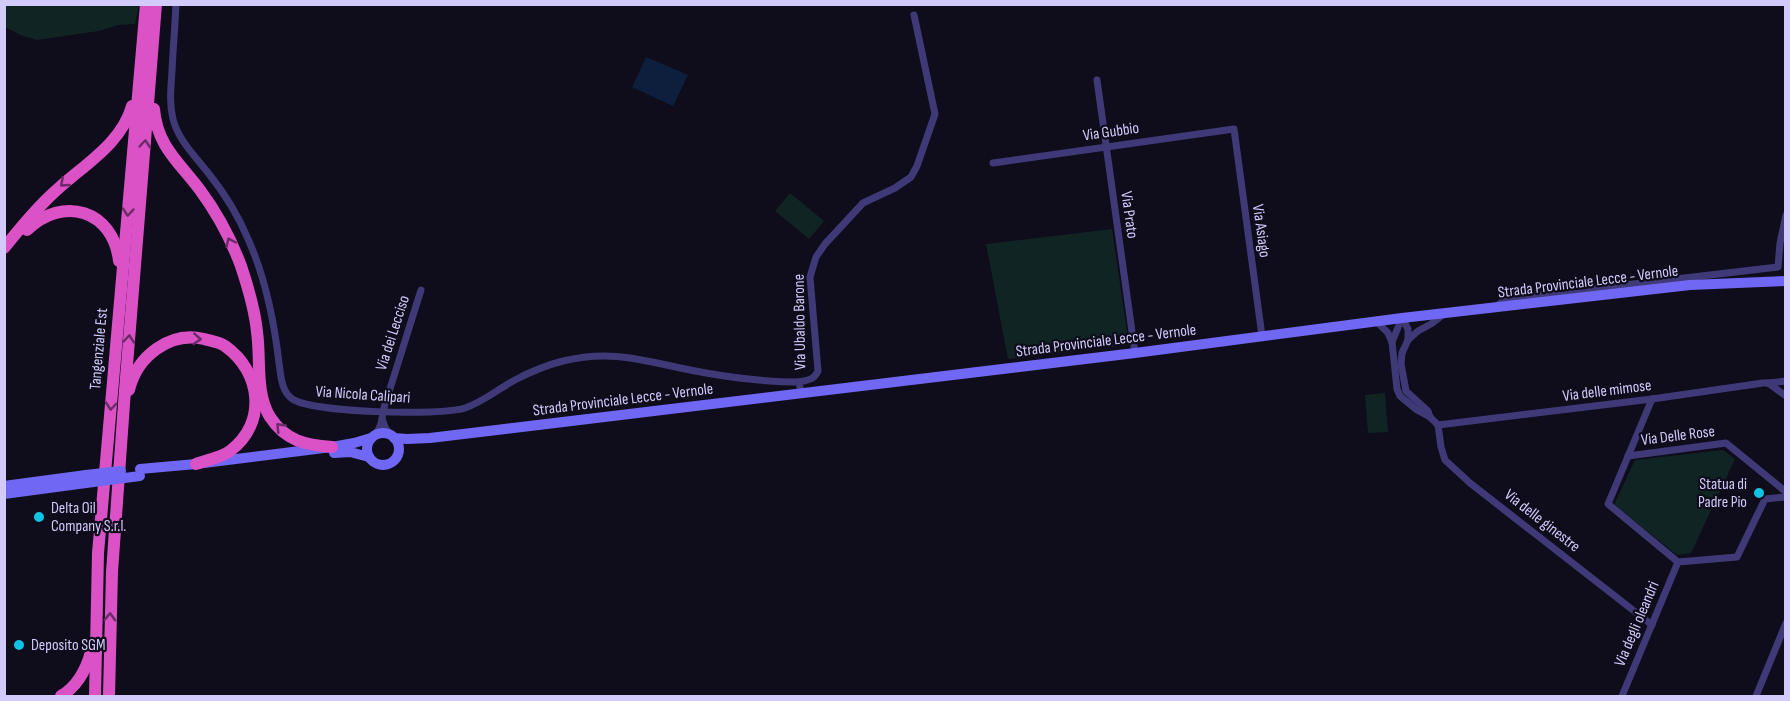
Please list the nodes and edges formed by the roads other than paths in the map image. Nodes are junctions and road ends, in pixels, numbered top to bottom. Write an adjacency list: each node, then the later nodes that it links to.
1 (146, 4): 5 (highway, Tangenziale Est)
2 (156, 4): 5 (highway, Tangenziale Est)
3 (176, 4): 30 (street, Via Nicola Calipari)
4 (914, 15): 27 (street, Via Ubaldo Barone)
5 (149, 27): 11 (highway, one-way to 11); 16 (highway, Tangenziale Est, one-way to 16); 36 (highway, one-way to 5); 47 (highway, Tangenziale Est, one-way to 5)
6 (1098, 80): 8 (street, Via Prato)
7 (1234, 129): 8 (street, Via Gubbio); 21 (street, Via Asiago)
8 (1106, 147): 9 (street, Via Gubbio); 24 (street, Via Prato)
9 (993, 163)
10 (1785, 215): 13 (street)
11 (4, 249)
12 (4, 260): 16 (highway)
13 (1782, 267): 17 (street)
14 (1785, 280): 17 (main road, Strada Provinciale Lecce - Vernole)
15 (421, 290): 30 (street, Via dei Lecciso)
16 (119, 304): 48 (highway, Tangenziale Est, one-way to 48)
17 (1495, 308): 18 (main road, Strada Provinciale Lecce - Vernole)
18 (1444, 314): 19 (main road, Strada Provinciale Lecce - Vernole); 22 (street)
19 (1402, 318): 20 (main road, Strada Provinciale Lecce - Vernole); 22 (street); 23 (street)
20 (1377, 322): 21 (main road, Strada Provinciale Lecce - Vernole); 23 (street)
21 (1262, 336): 24 (main road, Strada Provinciale Lecce - Vernole)
22 (1408, 340): 31 (street)
23 (1392, 342): 31 (street)
24 (1135, 353): 27 (main road, Strada Provinciale Lecce - Vernole)
25 (1785, 381): 26 (street, Via delle mimose)
26 (1768, 383): 28 (street); 29 (street, Via delle mimose)
27 (800, 387): 30 (street, Via Nicola Calipari); 35 (main road, Strada Provinciale Lecce - Vernole)
28 (1785, 396)
29 (1652, 399): 32 (street, Via delle mimose); 38 (street)
30 (382, 415): 33 (street, Via dei Lecciso); 34 (street)
31 (1430, 417): 32 (street)
32 (1438, 424): 51 (street, Via delle ginestre)
33 (373, 436): 34 (main road, Strada Provinciale Lecce - Vernole); 36 (main road, Strada Provinciale Lecce - Vernole); 39 (main road)
34 (392, 436): 35 (main road, Strada Provinciale Lecce - Vernole); 37 (main road)
35 (430, 438): 37 (main road, Strada Provinciale Lecce - Vernole)
36 (332, 447): 40 (main road, Strada Provinciale Lecce - Vernole)
37 (396, 456): 39 (main road, Strada Provinciale Lecce - Vernole)
38 (1628, 456): 44 (street, Via Delle Rose); 49 (street)
39 (369, 457): 41 (main road, Strada Provinciale Lecce - Vernole)
40 (196, 464): 41 (main road, Strada Provinciale Lecce - Vernole); 47 (highway, one-way to 40)
41 (140, 472): 42 (main road, Strada Provinciale Lecce - Vernole, bridge)
42 (86, 479): 43 (main road); 45 (main road)
43 (4, 486)
44 (1785, 492)
45 (4, 494)
46 (1785, 497): 49 (street)
47 (117, 501): 54 (highway, Tangenziale Est, one-way to 47)
48 (98, 553): 52 (highway); 53 (highway, Tangenziale Est)
49 (1678, 562): 51 (street, Via degli oleandri)
50 (1785, 623): 56 (street)
51 (1652, 625): 55 (street, Via degli oleandri)
52 (62, 696)
53 (95, 696)
54 (109, 696)
55 (1622, 696)
56 (1756, 696)

